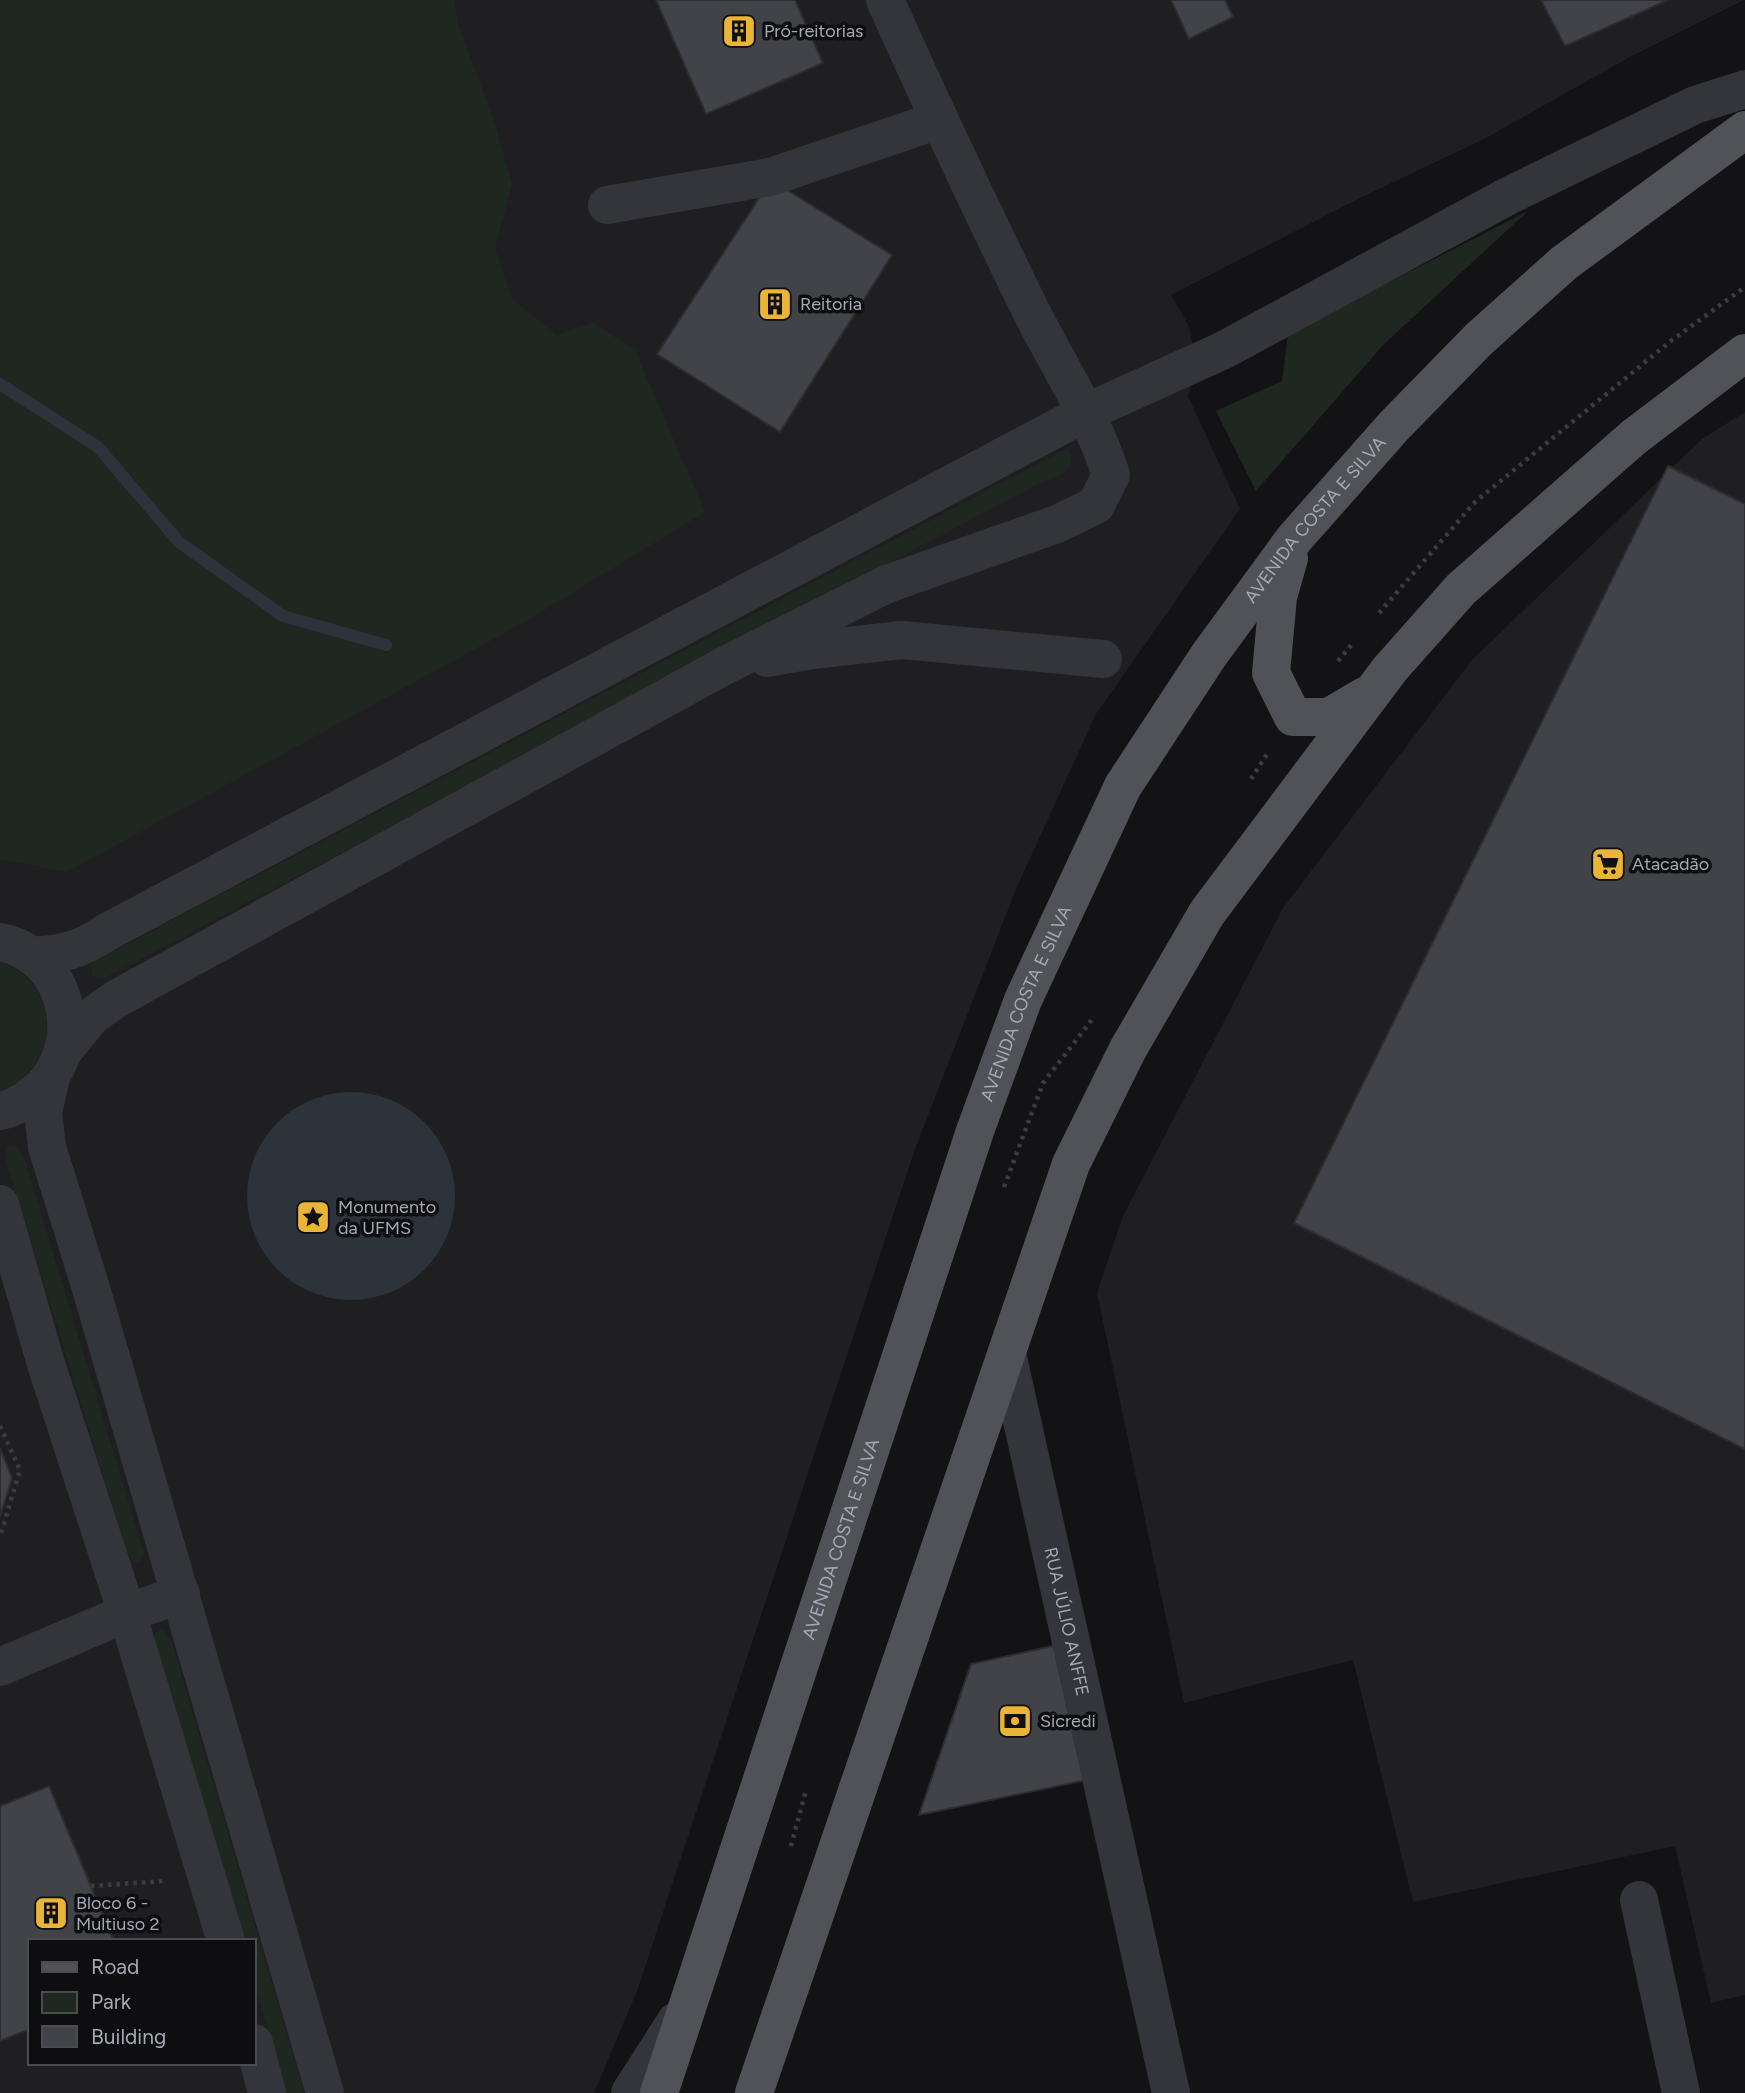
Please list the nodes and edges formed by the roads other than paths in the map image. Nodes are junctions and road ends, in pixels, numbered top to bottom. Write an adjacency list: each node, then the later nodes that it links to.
1 (885, 0): 3 (street)
2 (1745, 89): 7 (street)
3 (939, 120): 5 (street); 7 (street)
4 (1745, 130): 8 (main road, AVENIDA COSTA E SILVA)
5 (607, 205)
6 (1745, 353): 11 (main road)
7 (1084, 413): 10 (street); 12 (street)
8 (1294, 540): 11 (main road); 22 (main road, AVENIDA COSTA E SILVA)
9 (1103, 659): 10 (street)
10 (724, 666): 13 (street)
11 (1373, 692): 16 (main road)
12 (16, 949): 13 (street)
13 (58, 1063): 14 (street); 17 (street)
14 (0, 1111)
15 (0, 1205): 18 (street)
16 (1007, 1353): 28 (main road); 29 (street, RUA JÚLIO ANFFE)
17 (181, 1594): 18 (street); 25 (street)
18 (127, 1613): 19 (street); 21 (street)
19 (0, 1667)
20 (1639, 1900): 30 (street)
21 (225, 1939)
22 (690, 1998): 26 (street); 27 (main road, AVENIDA COSTA E SILVA)
23 (256, 2051): 24 (street)
24 (267, 2093)
25 (325, 2093)
26 (630, 2093)
27 (659, 2093)
28 (754, 2093)
29 (1171, 2093)
30 (1681, 2093)

